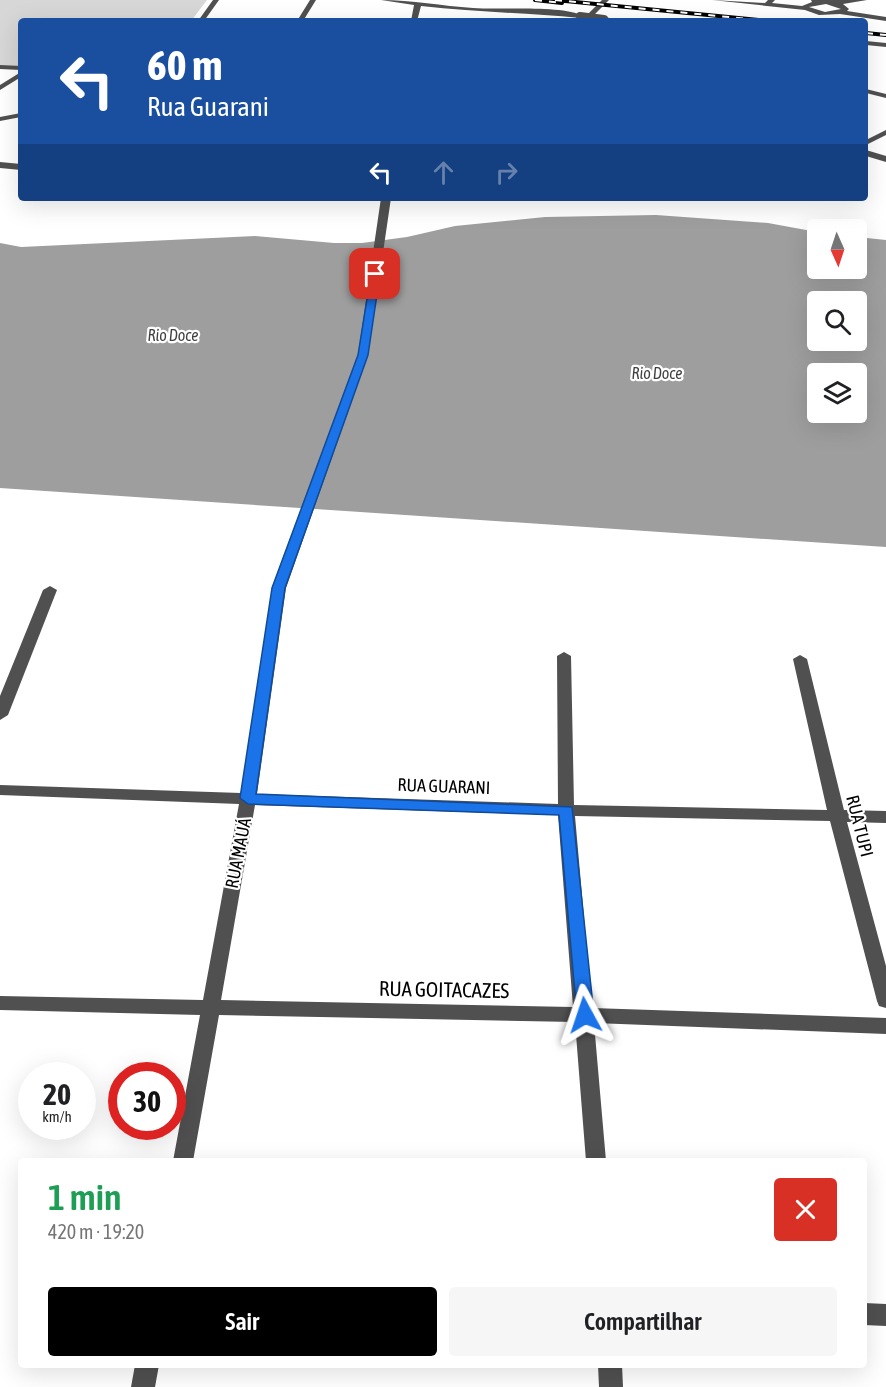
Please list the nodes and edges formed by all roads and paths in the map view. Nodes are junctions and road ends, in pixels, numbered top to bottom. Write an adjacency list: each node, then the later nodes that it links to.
1 (216, 0): 16 (street)
2 (313, 0): 17 (street)
3 (384, 0): 12 (street)
4 (606, 0): 21 (street)
5 (715, 0): 10 (street)
6 (786, 0): 13 (street)
7 (814, 0): 11 (street)
8 (864, 0): 11 (street)
9 (870, 0): 15 (street)
10 (769, 3): 13 (street)
11 (829, 3): 13 (street); 15 (street)
12 (418, 4): 14 (street); 18 (street)
13 (805, 8): 15 (street)
14 (474, 10): 19 (street); 20 (street)
15 (843, 11): 22 (street)
16 (203, 18)
17 (302, 18)
18 (415, 18)
19 (537, 18)
20 (575, 18)
21 (583, 18)
22 (886, 19)
23 (868, 43): 24 (street)
24 (886, 45)
25 (0, 67): 26 (street)
26 (18, 68)
27 (18, 76): 28 (street)
28 (0, 88)
29 (868, 92): 30 (street)
30 (886, 96)
31 (18, 116): 32 (street)
32 (0, 119)
33 (886, 132): 34 (street)
34 (868, 142)
35 (868, 154): 36 (street)
36 (886, 159)
37 (0, 165): 38 (street)
38 (18, 168)
39 (386, 201): 45 (street, RUA MAUÁ)
40 (50, 590): 43 (street)
41 (564, 656): 46 (street)
42 (800, 659): 47 (street, RUA TUPI)
43 (0, 715)
44 (0, 790): 45 (street, RUA GUARANI)
45 (248, 798): 46 (street, RUA GUARANI); 51 (street, RUA MAUÁ)
46 (566, 810): 47 (street, RUA GUARANI); 52 (street)
47 (837, 816): 48 (street, RUA GUARANI); 49 (street, RUA TUPI)
48 (886, 817)
49 (886, 1001)
50 (0, 1003): 51 (street, RUA GOITACAZES)
51 (209, 1006): 52 (street, RUA GOITACAZES); 54 (street, RUA MAUÁ)
52 (585, 1015): 53 (street, RUA GOITACAZES); 55 (street)
53 (886, 1026)
54 (184, 1158)
55 (596, 1158)
56 (867, 1314): 57 (street)
57 (886, 1315)
58 (146, 1368): 60 (street)
59 (610, 1368): 61 (street)
60 (143, 1387)
61 (611, 1387)

